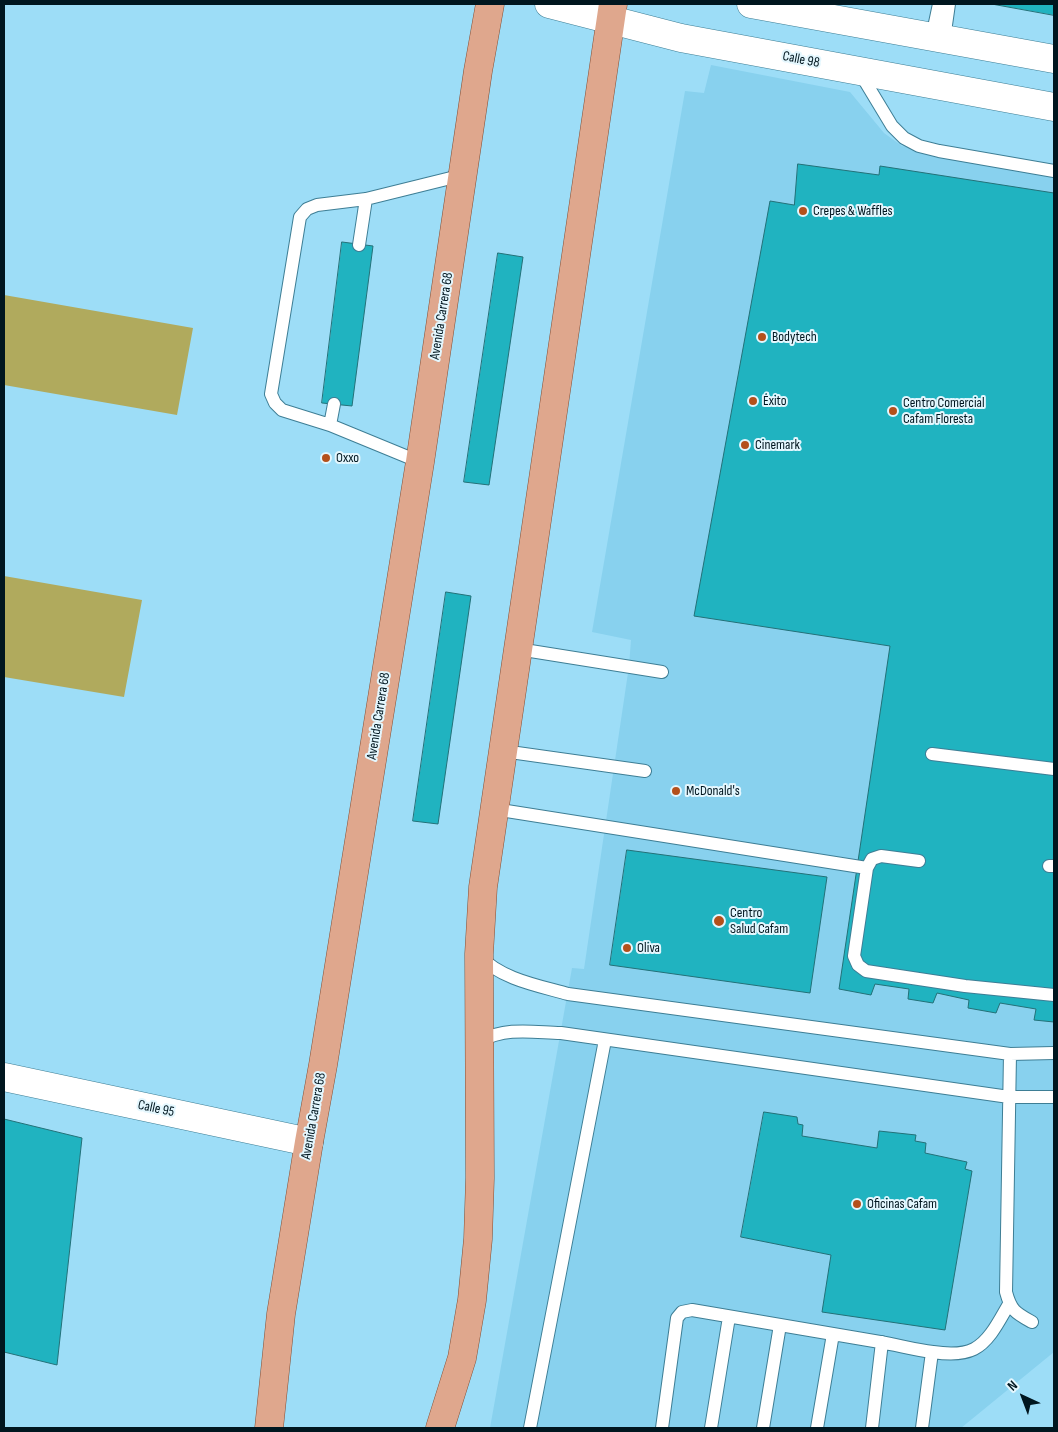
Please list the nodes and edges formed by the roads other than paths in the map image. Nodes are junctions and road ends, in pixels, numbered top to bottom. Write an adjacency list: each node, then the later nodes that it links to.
1 (490, 4): 12 (main road, Avenida Carrera 68)
2 (549, 4): 6 (street, Calle 98)
3 (751, 4): 7 (street)
4 (939, 4): 7 (lane)
5 (950, 4): 7 (lane)
6 (612, 12): 9 (street, Calle 98); 18 (main road)
7 (938, 38): 8 (street)
8 (1054, 59)
9 (859, 71): 10 (street, Calle 98); 11 (lane)
10 (1054, 107)
11 (1054, 171)
12 (463, 175): 13 (lane); 17 (main road, Avenida Carrera 68)
13 (366, 200): 14 (lane); 16 (lane)
14 (359, 245)
15 (334, 404): 16 (lane)
16 (330, 425): 17 (lane)
17 (420, 462): 36 (main road, Avenida Carrera 68)
18 (518, 649): 19 (lane); 20 (main road)
19 (662, 672)
20 (503, 751): 23 (lane); 24 (main road)
21 (932, 754): 22 (lane)
22 (1054, 769)
23 (645, 772)
24 (494, 809): 26 (lane); 27 (main road)
25 (919, 861): 26 (lane)
26 (867, 868): 28 (lane)
27 (479, 954): 30 (main road); 32 (lane)
28 (1054, 996)
29 (605, 1040): 30 (lane); 34 (lane); 46 (lane)
30 (479, 1041): 45 (main road)
31 (1054, 1053): 32 (lane)
32 (1010, 1054): 34 (lane)
33 (4, 1077): 36 (street, Calle 95)
34 (1009, 1097): 35 (lane); 37 (lane)
35 (1054, 1097)
36 (309, 1142): 44 (main road, Avenida Carrera 68)
37 (1009, 1304): 39 (lane); 43 (lane)
38 (729, 1317): 40 (lane); 47 (lane); 48 (lane)
39 (1032, 1322)
40 (780, 1325): 41 (lane); 49 (lane)
41 (834, 1334): 42 (lane); 50 (lane)
42 (882, 1342): 43 (lane); 51 (lane)
43 (932, 1352): 52 (lane)
44 (269, 1428)
45 (440, 1428)
46 (530, 1428)
47 (662, 1428)
48 (711, 1428)
49 (763, 1428)
50 (817, 1428)
51 (872, 1428)
52 (922, 1428)

